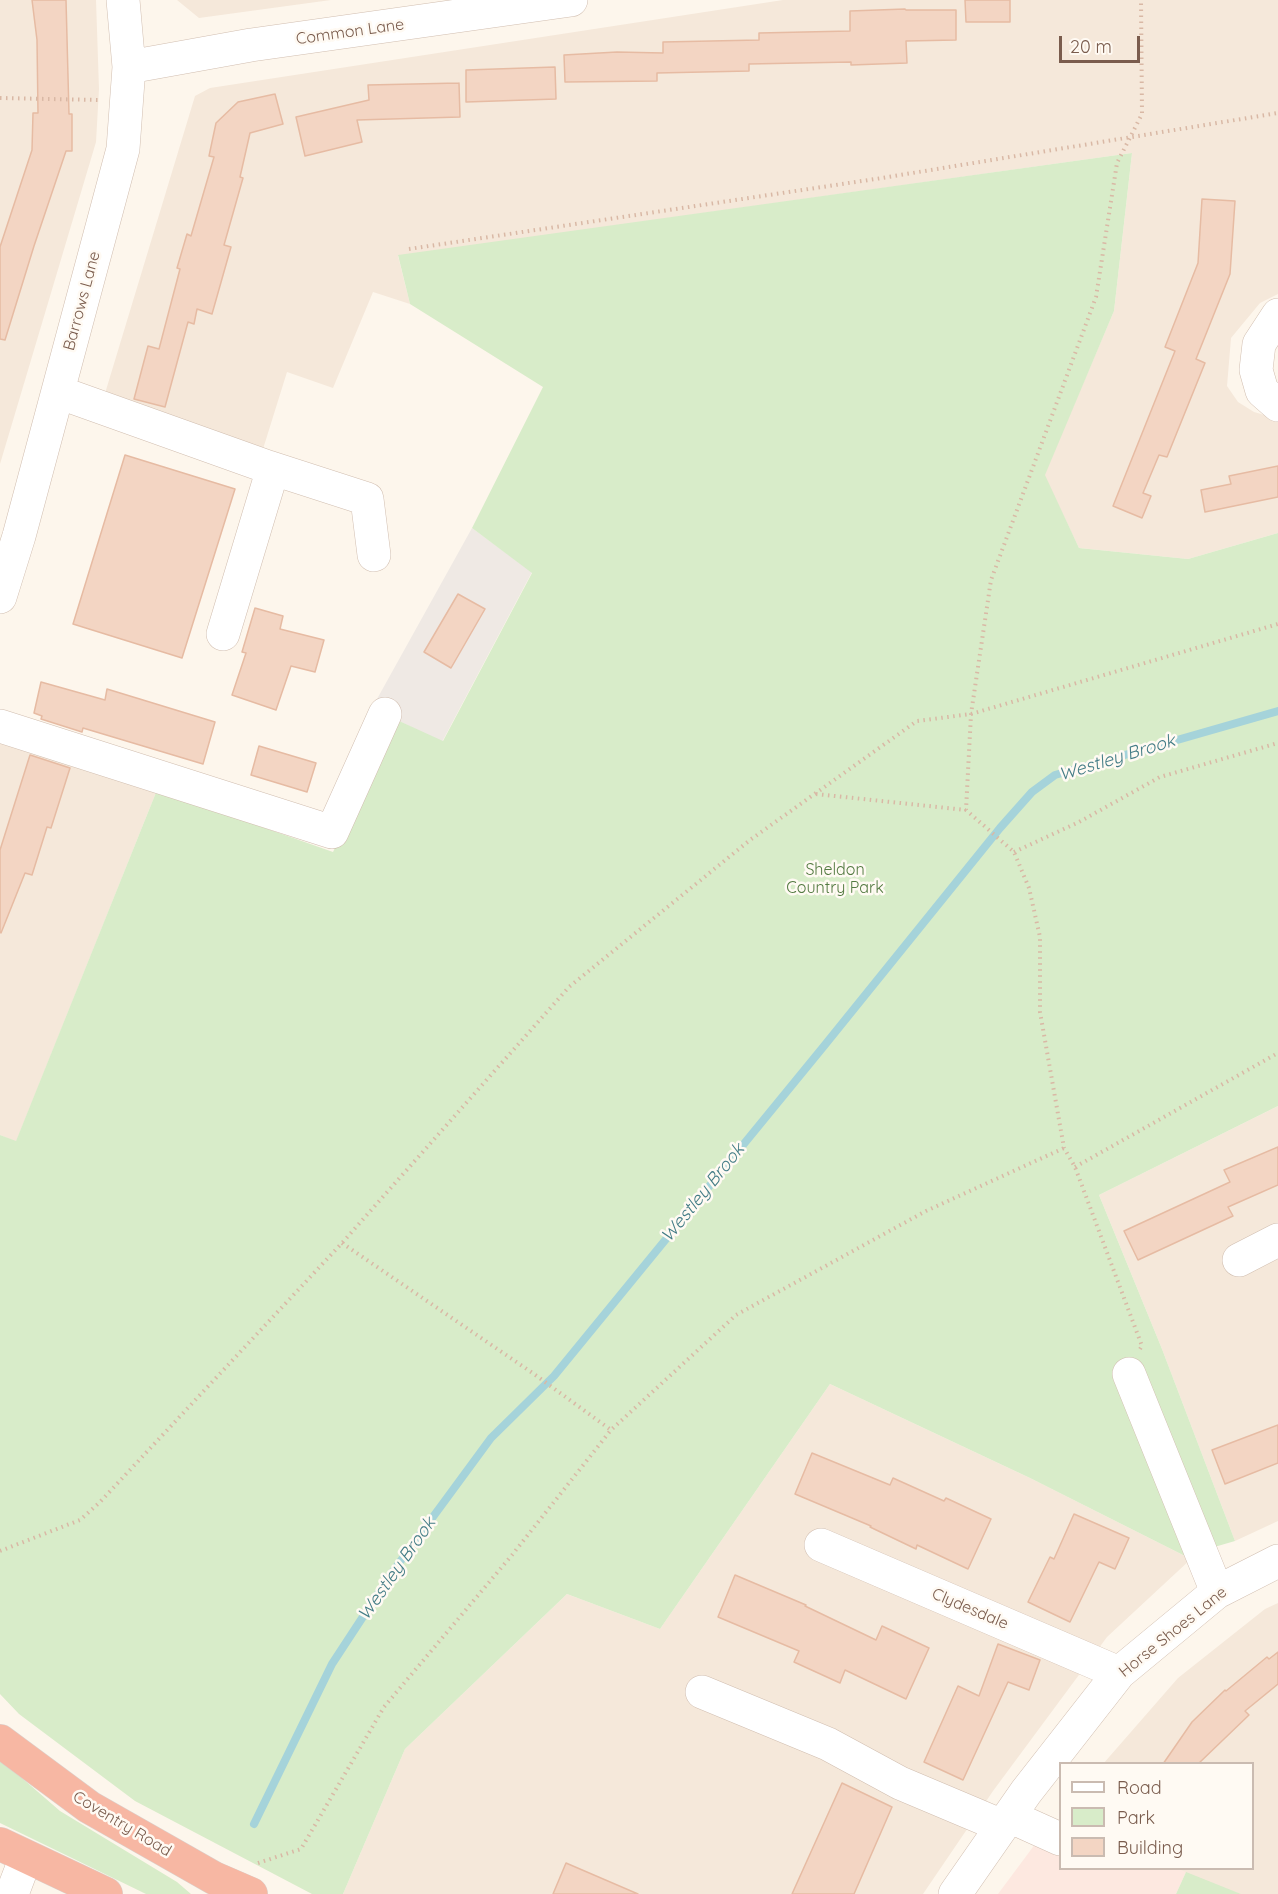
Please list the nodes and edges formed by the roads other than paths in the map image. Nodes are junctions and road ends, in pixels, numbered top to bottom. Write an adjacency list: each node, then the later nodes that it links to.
1 (123, 0): 4 (street, Barrows Lane)
2 (572, 0): 3 (street, Common Lane)
3 (422, 11): 4 (street, Common Lane)
4 (129, 67): 6 (street, Barrows Lane)
5 (1278, 315): 7 (street)
6 (58, 392): 8 (street); 9 (street, Barrows Lane)
7 (1278, 405)
8 (267, 467): 10 (street); 12 (street)
9 (9, 533): 11 (street, Barrows Lane)
10 (374, 555)
11 (0, 597)
12 (224, 634)
13 (385, 714): 14 (street)
14 (0, 726)
15 (1278, 1240): 16 (street)
16 (1239, 1260)
17 (1129, 1374): 20 (street)
18 (822, 1545): 21 (street, Clydesdale)
19 (1278, 1561): 20 (street, Horse Shoes Lane)
20 (1217, 1592): 21 (street, Horse Shoes Lane)
21 (1119, 1673): 24 (street, Horse Shoes Lane)
22 (702, 1692): 24 (street)
23 (0, 1741): 28 (highway, Coventry Road)
24 (1005, 1821): 25 (street); 31 (street, Horse Shoes Lane)
25 (1059, 1839)
26 (13, 1850): 29 (street); 30 (highway)
27 (254, 1879): 28 (highway, Coventry Road)
28 (225, 1886)
29 (12, 1894)
30 (106, 1894)
31 (955, 1894)

